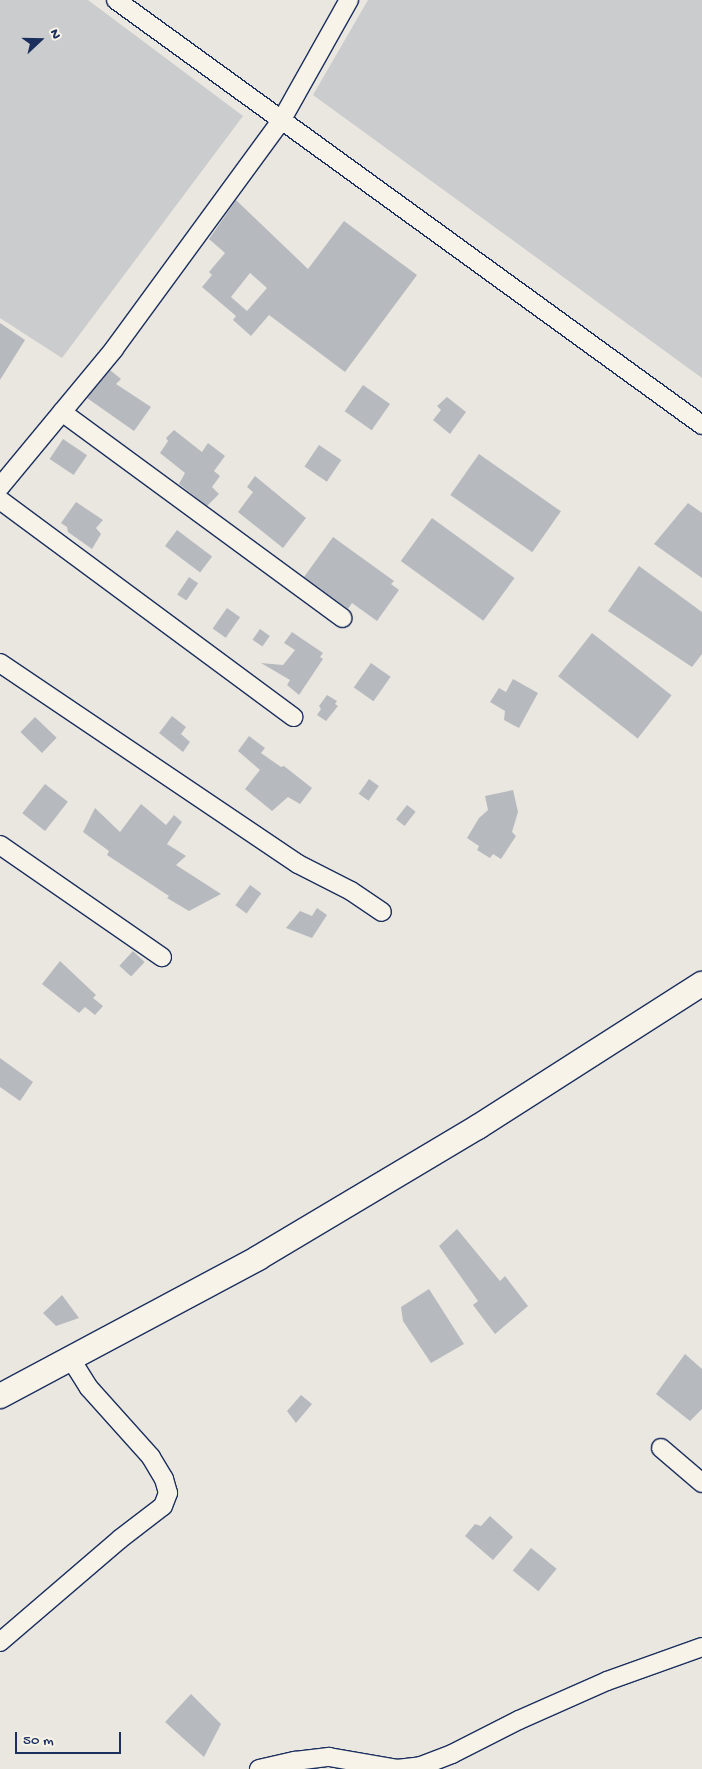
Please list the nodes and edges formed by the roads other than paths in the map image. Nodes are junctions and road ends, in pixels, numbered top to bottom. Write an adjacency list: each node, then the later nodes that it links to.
1 (116, 0): 3 (street)
2 (349, 0): 3 (street)
3 (281, 121): 4 (street); 5 (street)
4 (62, 412): 6 (street); 8 (street)
5 (702, 425)
6 (0, 487)
7 (0, 500): 10 (street)
8 (342, 618)
9 (0, 663): 12 (street)
10 (294, 717)
11 (0, 845): 13 (street)
12 (382, 912)
13 (162, 957)
14 (702, 984): 15 (street)
15 (71, 1359): 16 (street); 19 (street)
16 (0, 1396)
17 (661, 1448): 18 (street)
18 (702, 1483)
19 (0, 1642)
20 (702, 1647): 21 (street)
21 (259, 1769)

